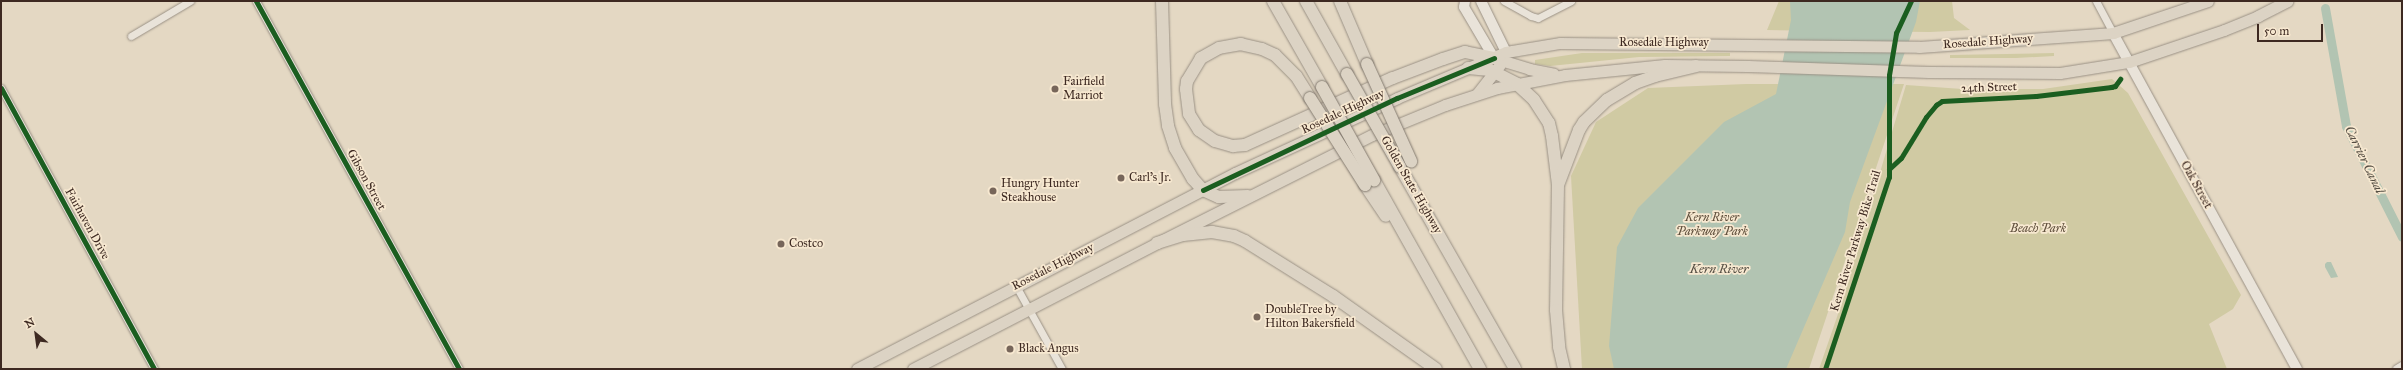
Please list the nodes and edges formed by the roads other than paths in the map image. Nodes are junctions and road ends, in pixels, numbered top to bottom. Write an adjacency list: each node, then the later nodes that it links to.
1 (190, 1): 15 (street)
2 (256, 1): 35 (street, Gibson Street)
3 (1162, 1): 28 (highway)
4 (1273, 1): 25 (highway, bridge)
5 (1306, 1): 27 (highway, Golden State Highway, bridge)
6 (1340, 1): 27 (highway, bridge)
7 (1465, 1): 16 (main road)
8 (1481, 1): 16 (main road)
9 (1504, 1): 10 (street)
10 (1570, 1)
11 (2096, 1): 14 (street, Oak Street)
12 (2208, 1): 14 (main road)
13 (2287, 1): 17 (main road)
14 (2113, 33): 16 (main road, Rosedale Highway); 17 (main road, Oak Street)
15 (131, 36)
16 (1501, 57): 19 (main road, Rosedale Highway); 20 (main road); 21 (main road); 25 (highway, bridge)
17 (2128, 62): 18 (main road, Rosedale Highway); 43 (main road, Oak Street)
18 (1696, 66): 21 (main road, Rosedale Highway); 26 (highway)
19 (1468, 68): 20 (highway); 28 (main road, Rosedale Highway)
20 (1496, 72): 22 (highway); 24 (main road)
21 (1565, 75): 22 (main road, Rosedale Highway)
22 (1516, 84): 24 (main road, Rosedale Highway); 26 (highway)
23 (1, 88): 34 (street, Fairhaven Drive)
24 (1477, 94): 29 (main road, Rosedale Highway)
25 (1370, 182): 40 (highway)
26 (1558, 186): 42 (highway)
27 (1412, 188): 41 (highway, Golden State Highway)
28 (1203, 190): 29 (highway); 31 (main road, Rosedale Highway)
29 (1248, 196): 30 (main road, Rosedale Highway)
30 (1157, 242): 32 (main road, Rosedale Highway); 39 (highway)
31 (1016, 286): 32 (street); 36 (main road, Rosedale Highway)
32 (1028, 309): 37 (main road, Rosedale Highway); 38 (street)
33 (2402, 366): 44 (street)
34 (154, 369)
35 (459, 369)
36 (857, 369)
37 (913, 369)
38 (1062, 369)
39 (1436, 369)
40 (1480, 369)
41 (1516, 369)
42 (1564, 369)
43 (2297, 369)
44 (2397, 369)

